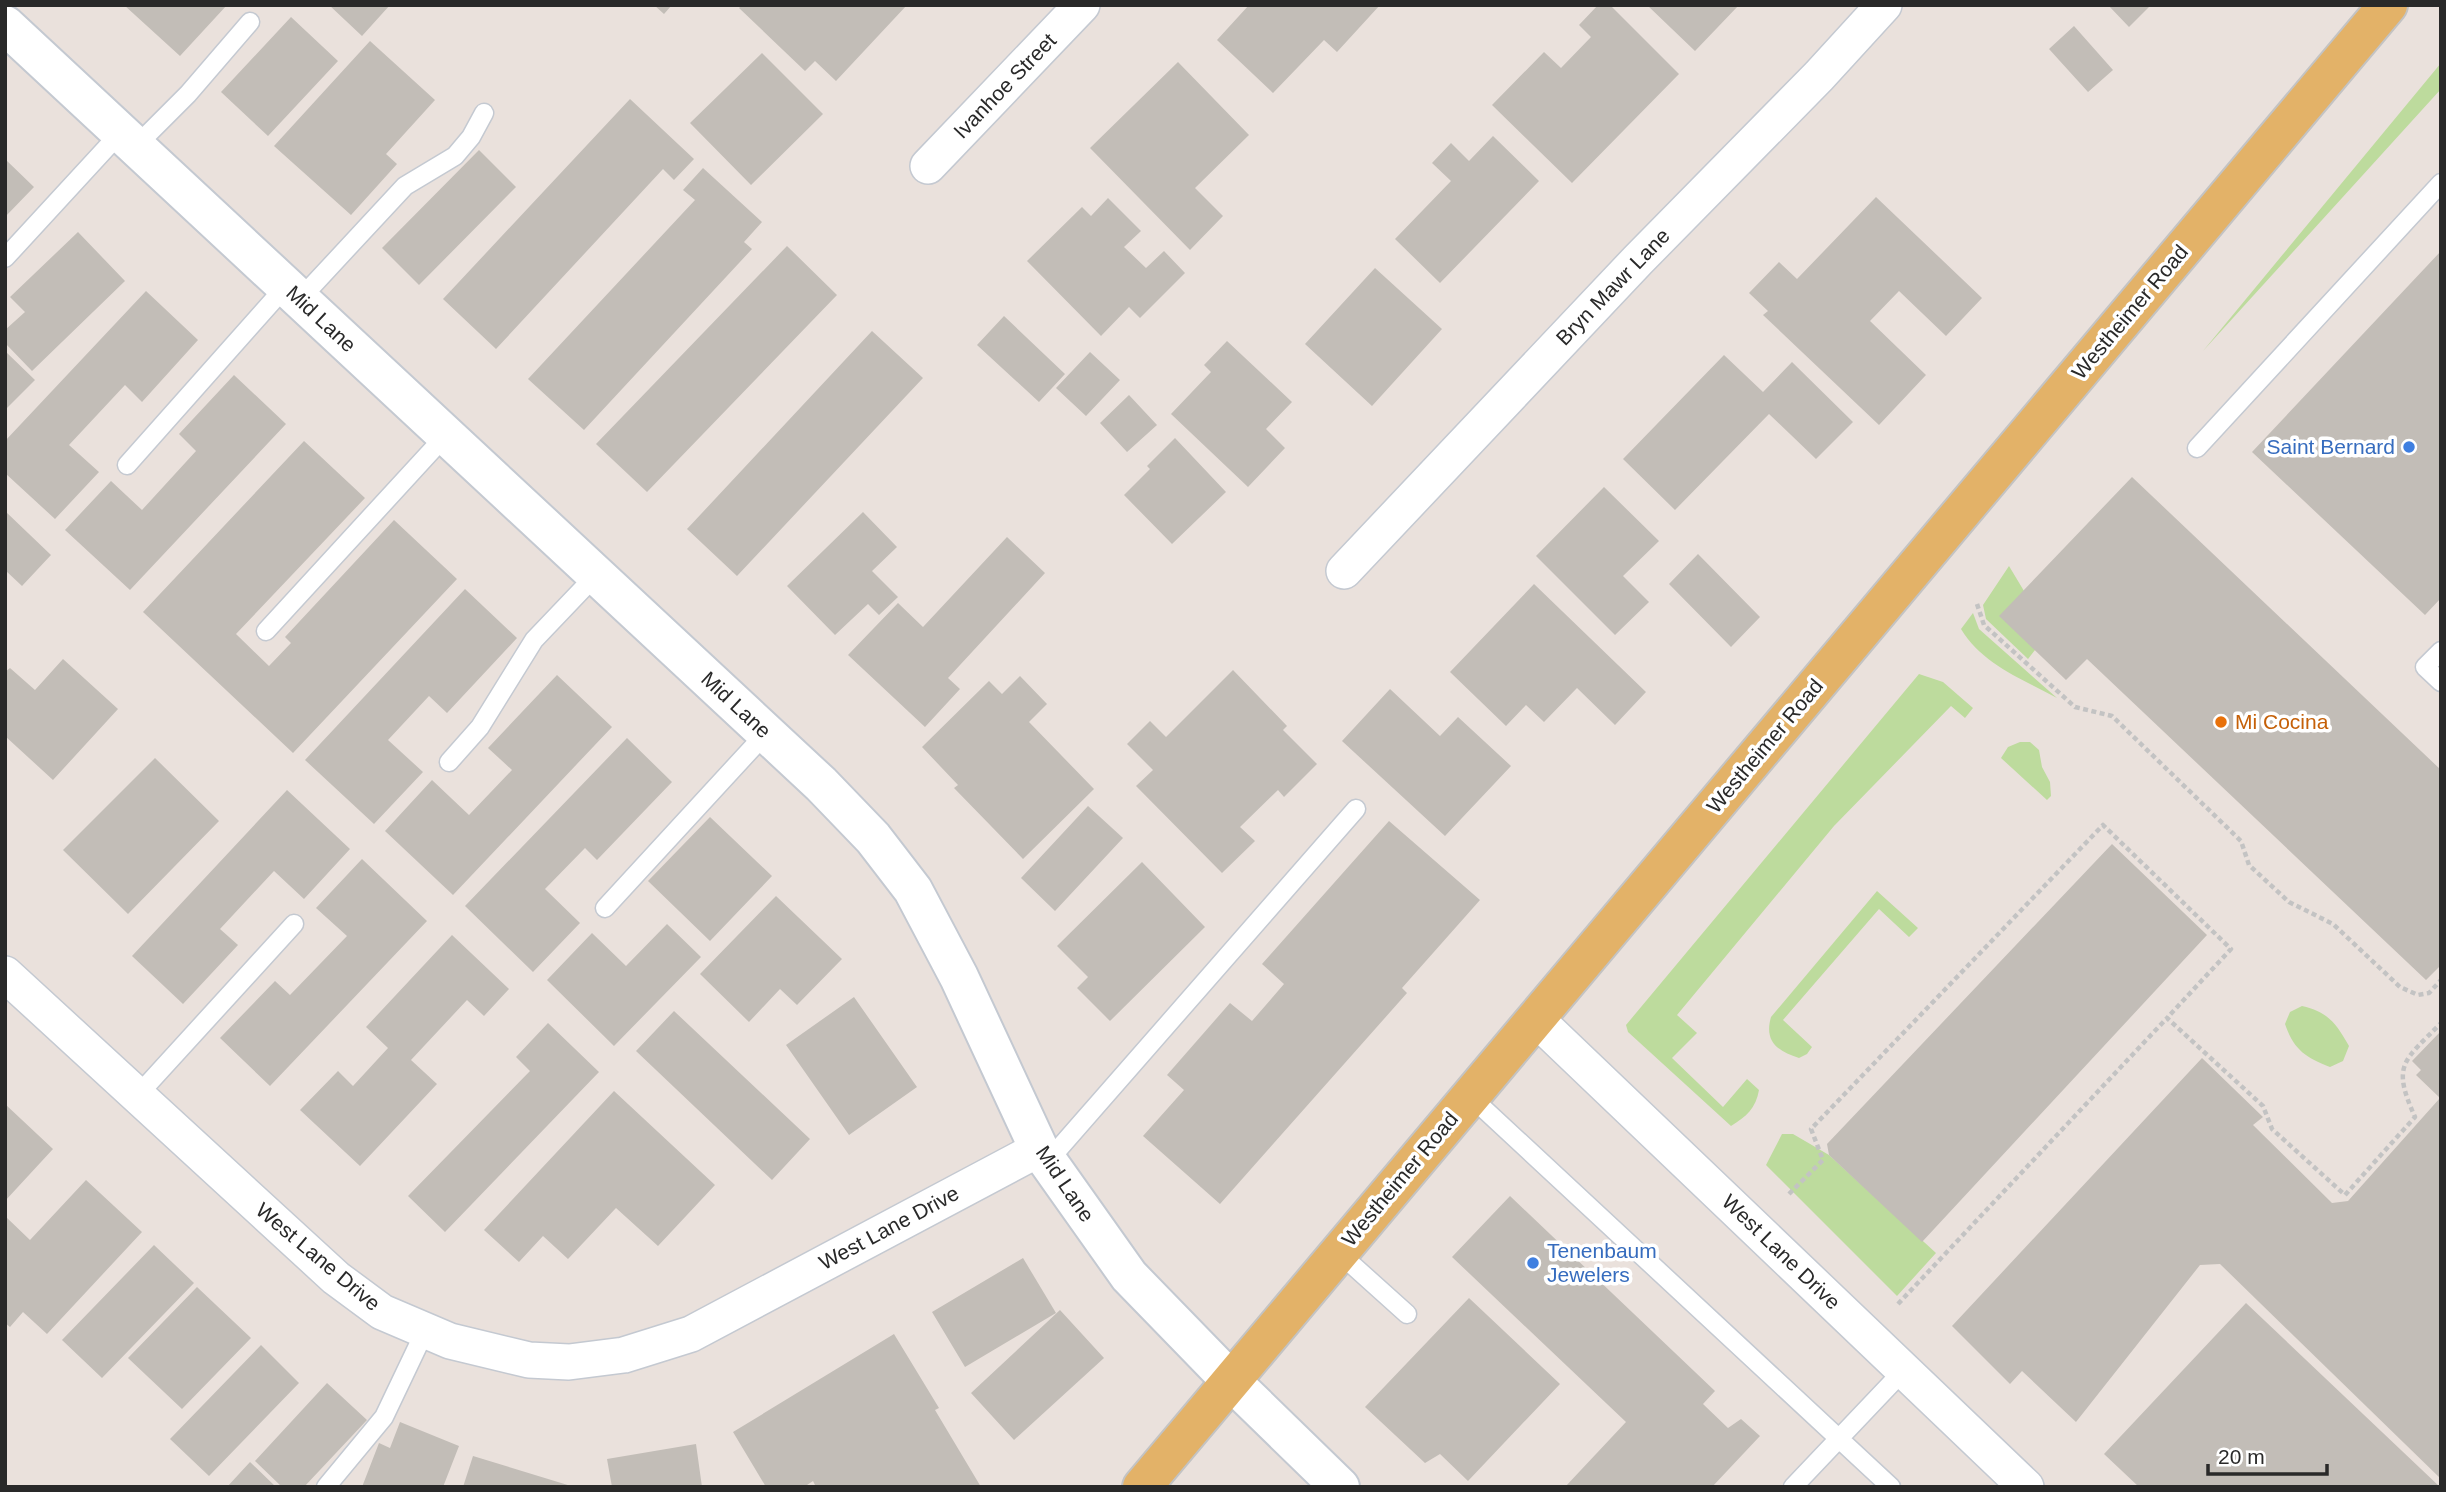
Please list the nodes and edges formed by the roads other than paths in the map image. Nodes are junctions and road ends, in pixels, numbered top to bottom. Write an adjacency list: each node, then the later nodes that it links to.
1 (1083, 5): 8 (street, Ivanhoe Street)
2 (1884, 5): 15 (street, Bryn Mawr Lane)
3 (2388, 5): 26 (main road, Westheimer Road)
4 (250, 22): 7 (lane)
5 (5, 24): 7 (street, Mid Lane)
6 (484, 113): 11 (lane)
7 (129, 139): 10 (lane); 11 (street, Mid Lane)
8 (928, 166)
9 (2441, 183): 13 (lane)
10 (5, 258)
11 (293, 292): 12 (street, Mid Lane); 14 (lane)
12 (446, 435): 16 (street, Mid Lane); 17 (lane)
13 (2197, 448)
14 (127, 465)
15 (1344, 571)
16 (596, 575): 20 (street, Mid Lane); 21 (lane)
17 (266, 631)
18 (2441, 651): 19 (lane)
19 (2441, 682)
20 (766, 733): 23 (lane); 29 (street, Mid Lane)
21 (449, 762)
22 (1356, 809): 29 (lane)
23 (605, 908)
24 (294, 924): 27 (lane)
25 (5, 974): 27 (street, West Lane Drive)
26 (1535, 1018): 28 (main road, Westheimer Road); 33 (street, West Lane Drive)
27 (137, 1096): 32 (street, West Lane Drive)
28 (1469, 1096): 30 (main road, Westheimer Road); 35 (lane)
29 (1043, 1155): 32 (street, West Lane Drive); 34 (street, Mid Lane)
30 (1338, 1252): 31 (lane); 34 (main road, Westheimer Road)
31 (1407, 1314)
32 (425, 1331): 36 (lane)
33 (1904, 1370): 35 (lane); 41 (street, West Lane Drive)
34 (1231, 1381): 37 (main road, Westheimer Road); 38 (street, Mid Lane)
35 (1839, 1439): 39 (lane); 40 (lane)
36 (326, 1487)
37 (1142, 1487)
38 (1340, 1487)
39 (1793, 1487)
40 (1891, 1487)
41 (2026, 1487)

